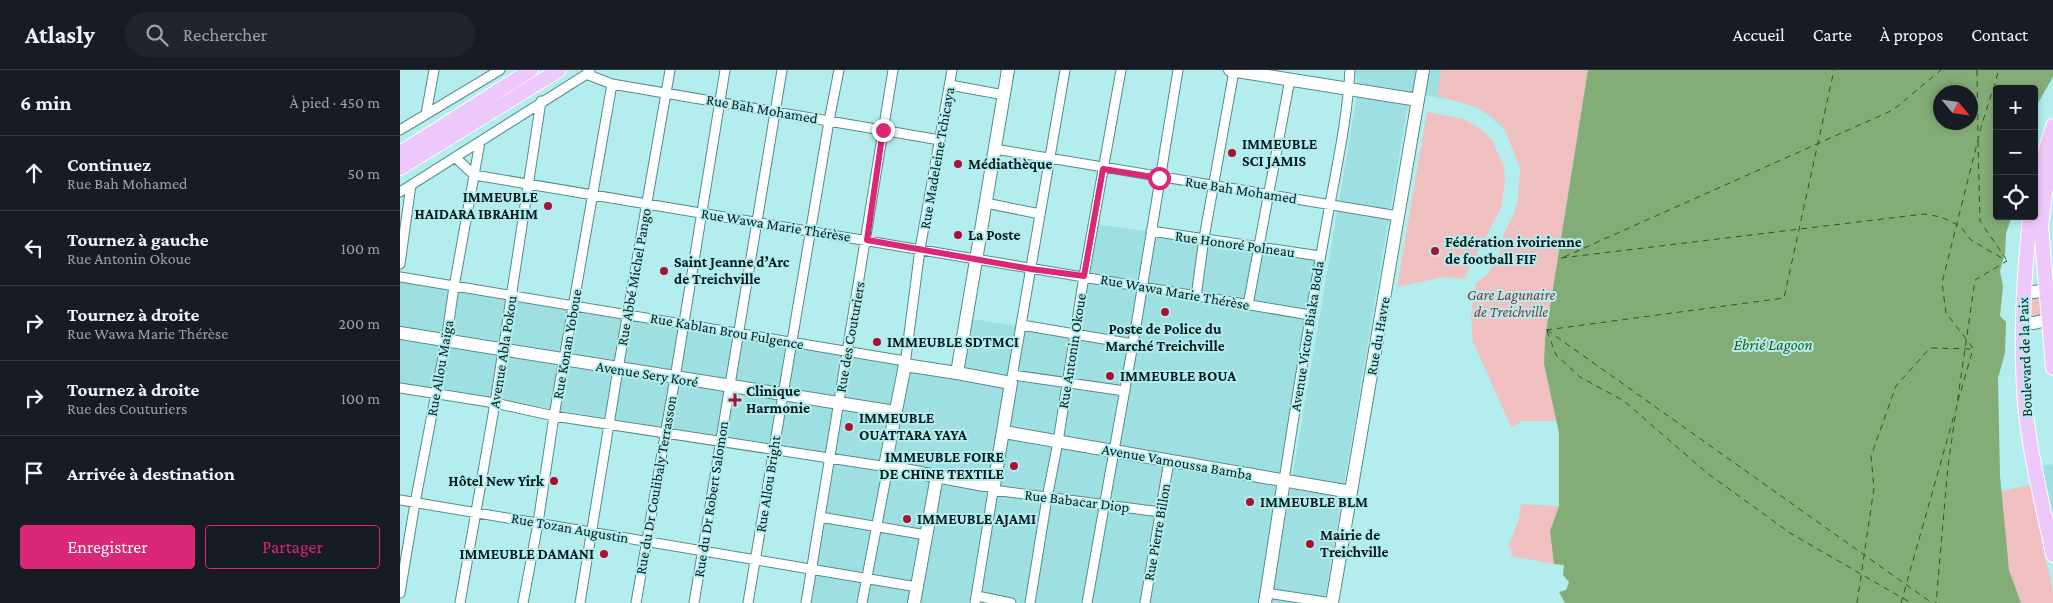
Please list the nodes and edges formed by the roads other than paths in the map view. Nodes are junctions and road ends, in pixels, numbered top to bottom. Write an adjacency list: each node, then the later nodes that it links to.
1 (434, 70): 30 (street)
2 (500, 70): 19 (street)
3 (531, 70): 38 (main road)
4 (559, 70): 42 (main road)
5 (670, 70): 24 (street, Rue Abbé Michel Pango)
6 (725, 70): 28 (street, Rue du Dr Coulibaly Terrasson)
7 (782, 70): 29 (street, Rue du Dr Robert Salomon)
8 (840, 70): 31 (street, Rue Allou Bright)
9 (894, 70): 34 (street, Rue des Couturiers)
10 (952, 70): 22 (street, Rue Madeleine Tchicaya)
11 (1008, 70): 25 (street)
12 (1065, 70): 41 (street)
13 (1121, 70): 43 (street, Rue Antonin Okoue)
14 (1178, 70): 46 (street)
15 (1232, 70): 20 (street); 49 (street)
16 (1350, 70): 23 (street, Avenue Victor Biaka Boda)
17 (1423, 70): 26 (street, Rue du Havre)
18 (589, 72): 21 (street, Rue Bah Mohamed); 27 (street)
19 (489, 73): 30 (street)
20 (1290, 79): 23 (street); 52 (street)
21 (612, 84): 24 (street, Rue Bah Mohamed); 51 (street, Rue Konan Yoboue)
22 (950, 85): 25 (street); 35 (street, Rue Madeleine Tchicaya)
23 (1349, 89): 26 (street); 55 (street, Avenue Victor Biaka Boda)
24 (667, 92): 28 (street, Rue Bah Mohamed); 54 (street, Rue Abbé Michel Pango)
25 (1004, 95): 37 (street)
26 (1418, 100): 58 (street, Rue du Havre)
27 (541, 101): 36 (street); 47 (street, Avenue Abla Pokou)
28 (719, 103): 29 (street, Rue Bah Mohamed); 56 (street, Rue du Dr Coulibaly Terrasson)
29 (774, 111): 31 (street, Rue Bah Mohamed); 60 (street, Rue du Dr Robert Salomon)
30 (426, 114): 33 (street)
31 (829, 121): 34 (street, Rue Bah Mohamed); 62 (street, Rue Allou Bright)
32 (2053, 126): 45 (main road)
33 (400, 130)
34 (883, 130): 35 (street, Rue Bah Mohamed); 64 (street, Rue des Couturiers)
35 (940, 140): 66 (street, Rue Madeleine Tchicaya)
36 (480, 142): 39 (street); 44 (street, Rue Allou Maïga)
37 (995, 150): 41 (street, Rue Bah Mohamed); 53 (street)
38 (400, 152)
39 (456, 158): 44 (street); 48 (street)
40 (2053, 158): 75 (main road)
41 (1049, 160): 43 (street, Rue Bah Mohamed); 57 (street)
42 (400, 168)
43 (1103, 169): 46 (street, Rue Bah Mohamed); 71 (street, Rue Antonin Okoue)
44 (474, 175): 47 (street, Rue Wawa Marie Thérèse); 73 (street, Rue Allou Maïga)
45 (2038, 175)
46 (1159, 178): 49 (street, Rue Bah Mohamed); 61 (street)
47 (529, 184): 51 (street, Rue Wawa Marie Thérèse); 77 (street, Avenue Abla Pokou)
48 (412, 185): 50 (street); 69 (street)
49 (1214, 186): 52 (street, Rue Bah Mohamed); 63 (street)
50 (400, 192)
51 (592, 194): 54 (street, Rue Wawa Marie Thérèse); 80 (street, Rue Konan Yoboue)
52 (1268, 194): 55 (street, Rue Bah Mohamed); 65 (street)
53 (986, 203): 57 (street); 68 (street)
54 (647, 204): 56 (street, Rue Wawa Marie Thérèse); 81 (street, Rue Abbé Michel Pango)
55 (1329, 204): 58 (street, Rue Bah Mohamed); 67 (street, Avenue Victor Biaka Boda)
56 (702, 213): 60 (street, Rue Wawa Marie Thérèse); 84 (street, Rue du Dr Coulibaly Terrasson)
57 (1040, 214): 70 (street)
58 (1398, 216): 125 (street, Rue du Havre)
59 (2030, 220): 76 (main road, Boulevard de la Paix)
60 (756, 223): 62 (street, Rue Wawa Marie Thérèse); 88 (street, Rue du Dr Robert Salomon)
61 (1150, 231): 63 (street, Rue Honoré Polneau); 74 (street)
62 (810, 232): 64 (street, Rue Wawa Marie Thérèse); 91 (street, Rue Allou Bright)
63 (1204, 238): 65 (street, Rue Honoré Polneau); 78 (street)
64 (867, 240): 66 (street, Rue Wawa Marie Thérèse); 94 (street, Rue des Couturiers)
65 (1259, 248): 67 (street, Rue Honoré Polneau); 79 (street)
66 (920, 249): 68 (street, Rue Wawa Marie Thérèse); 96 (street, Rue Madeleine Tchicaya)
67 (1320, 256): 82 (street, Avenue Victor Biaka Boda)
68 (976, 258): 70 (street, Rue Wawa Marie Thérèse); 99 (street)
69 (400, 264)
70 (1031, 269): 71 (street, Rue Wawa Marie Thérèse); 86 (street)
71 (1084, 276): 74 (street, Rue Wawa Marie Thérèse); 89 (street, Rue Antonin Okoue)
72 (400, 277): 73 (street, Rue Kablan Brou Fulgence)
73 (454, 287): 77 (street, Rue Kablan Brou Fulgence); 90 (street, Rue Allou Maïga)
74 (1142, 288): 78 (street, Rue Wawa Marie Thérèse); 92 (street)
75 (2050, 290): 76 (street); 85 (main road)
76 (2023, 293): 83 (main road, Boulevard de la Paix)
77 (512, 296): 80 (street, Rue Kablan Brou Fulgence); 93 (street, Avenue Abla Pokou)
78 (1196, 297): 79 (street, Rue Wawa Marie Thérèse)
79 (1248, 305): 82 (street, Rue Wawa Marie Thérèse)
80 (574, 306): 81 (street, Rue Kablan Brou Fulgence); 95 (street, Rue Konan Yoboue)
81 (628, 314): 84 (street, Rue Kablan Brou Fulgence); 98 (street, Rue Abbé Michel Pango)
82 (1310, 315): 123 (street, Avenue Victor Biaka Boda)
83 (2022, 322): 85 (street); 139 (main road, Boulevard de la Paix)
84 (683, 323): 88 (street, Rue Kablan Brou Fulgence); 100 (street, Rue du Dr Coulibaly Terrasson)
85 (2051, 323): 97 (main road)
86 (1022, 325): 89 (street); 101 (street)
87 (400, 333): 90 (street, Avenue Sery Koré)
88 (740, 333): 91 (street, Rue Kablan Brou Fulgence); 103 (street, Rue du Dr Robert Salomon)
89 (1075, 333): 92 (street); 102 (street, Rue Antonin Okoue)
90 (446, 341): 93 (street, Avenue Sery Koré); 106 (street, Rue Allou Maïga)
91 (792, 342): 94 (street, Rue Kablan Brou Fulgence); 107 (street, Rue Allou Bright)
92 (1134, 344): 105 (street)
93 (503, 350): 95 (street, Avenue Sery Koré); 108 (street, Avenue Abla Pokou)
94 (848, 352): 96 (street, Rue Kablan Brou Fulgence); 109 (street, Rue des Couturiers)
95 (564, 360): 98 (street, Avenue Sery Koré); 111 (street, Rue Konan Yoboue)
96 (905, 363): 99 (street); 110 (street)
97 (2053, 368)
98 (618, 369): 100 (street, Avenue Sery Koré); 112 (street, Rue Abbé Michel Pango)
99 (957, 372): 101 (street)
100 (675, 378): 103 (street, Avenue Sery Koré); 113 (street, Rue du Dr Coulibaly Terrasson)
101 (1012, 379): 102 (street); 114 (street)
102 (1067, 384): 105 (street); 116 (street, Rue Antonin Okoue)
103 (730, 387): 107 (street, Avenue Sery Koré); 115 (street, Rue du Dr Robert Salomon)
104 (400, 388): 106 (street)
105 (1125, 391): 118 (street)
106 (436, 394): 108 (street); 128 (street, Rue Allou Maïga)
107 (784, 395): 109 (street, Avenue Sery Koré); 117 (street, Rue Allou Bright)
108 (495, 404): 111 (street); 131 (street, Avenue Abla Pokou)
109 (838, 405): 110 (street, Avenue Sery Koré); 119 (street, Rue des Couturiers)
110 (895, 412): 121 (street)
111 (554, 416): 112 (street); 133 (street, Rue Konan Yoboue)
112 (609, 423): 113 (street); 135 (street, Rue Abbé Michel Pango)
113 (665, 432): 115 (street); 137 (street, Rue du Dr Coulibaly Terrasson)
114 (1004, 432): 116 (street, Avenue Vamoussa Bamba); 124 (street)
115 (719, 441): 117 (street); 138 (street, Rue du Dr Robert Salomon)
116 (1058, 442): 118 (street, Avenue Vamoussa Bamba); 126 (street, Rue Antonin Okoue)
117 (772, 451): 119 (street); 140 (street, Rue Allou Bright)
118 (1115, 451): 120 (street, Avenue Vamoussa Bamba); 129 (street)
119 (829, 460): 121 (street); 132 (street, Rue des Couturiers)
120 (1169, 460): 123 (street, Avenue Vamoussa Bamba); 130 (street, Rue Pierre Billon)
121 (888, 467): 122 (street); 134 (street)
122 (937, 476): 124 (street); 136 (street)
123 (1284, 480): 125 (street, Avenue Vamoussa Bamba); 145 (street, Avenue Victor Biaka Boda)
124 (994, 487): 126 (street, Rue Babacar Diop); 146 (street)
125 (1351, 492): 160 (street, Rue du Havre)
126 (1047, 498): 129 (street, Rue Babacar Diop); 157 (street, Rue Antonin Okoue)
127 (400, 500): 128 (street, Rue Tozan Augustin)
128 (415, 503): 131 (street, Rue Tozan Augustin); 144 (street, Rue Allou Maïga)
129 (1105, 504): 130 (street, Rue Babacar Diop); 158 (street)
130 (1160, 512): 159 (street, Rue Pierre Billon)
131 (475, 513): 133 (street, Rue Tozan Augustin); 147 (street, Avenue Abla Pokou)
132 (820, 517): 134 (street); 141 (street, Rue des Couturiers)
133 (538, 523): 135 (street, Rue Tozan Augustin); 148 (street, Rue Konan Yoboue)
134 (877, 526): 136 (street); 142 (street)
135 (592, 532): 137 (street, Rue Tozan Augustin); 149 (street, Rue Abbé Michel Pango)
136 (926, 535): 143 (street)
137 (646, 541): 138 (street, Rue Tozan Augustin); 150 (street, Rue du Dr Coulibaly Terrasson)
138 (702, 551): 140 (street, Rue Tozan Augustin); 151 (street, Rue du Dr Robert Salomon)
139 (2053, 555)
140 (755, 561): 141 (street, Rue Tozan Augustin); 152 (street, Rue Allou Bright)
141 (811, 570): 142 (street, Rue Tozan Augustin); 153 (street, Rue des Couturiers)
142 (866, 580): 143 (street, Rue Tozan Augustin); 154 (street)
143 (916, 587): 155 (street)
144 (400, 593)
145 (1266, 598): 160 (street)
146 (976, 600): 156 (street)
147 (460, 603)
148 (523, 603)
149 (580, 603)
150 (636, 603)
151 (694, 603)
152 (748, 603)
153 (806, 603)
154 (862, 603)
155 (914, 603)
156 (1011, 603)
157 (1030, 603)
158 (1087, 603)
159 (1145, 603)
160 (1332, 603)

